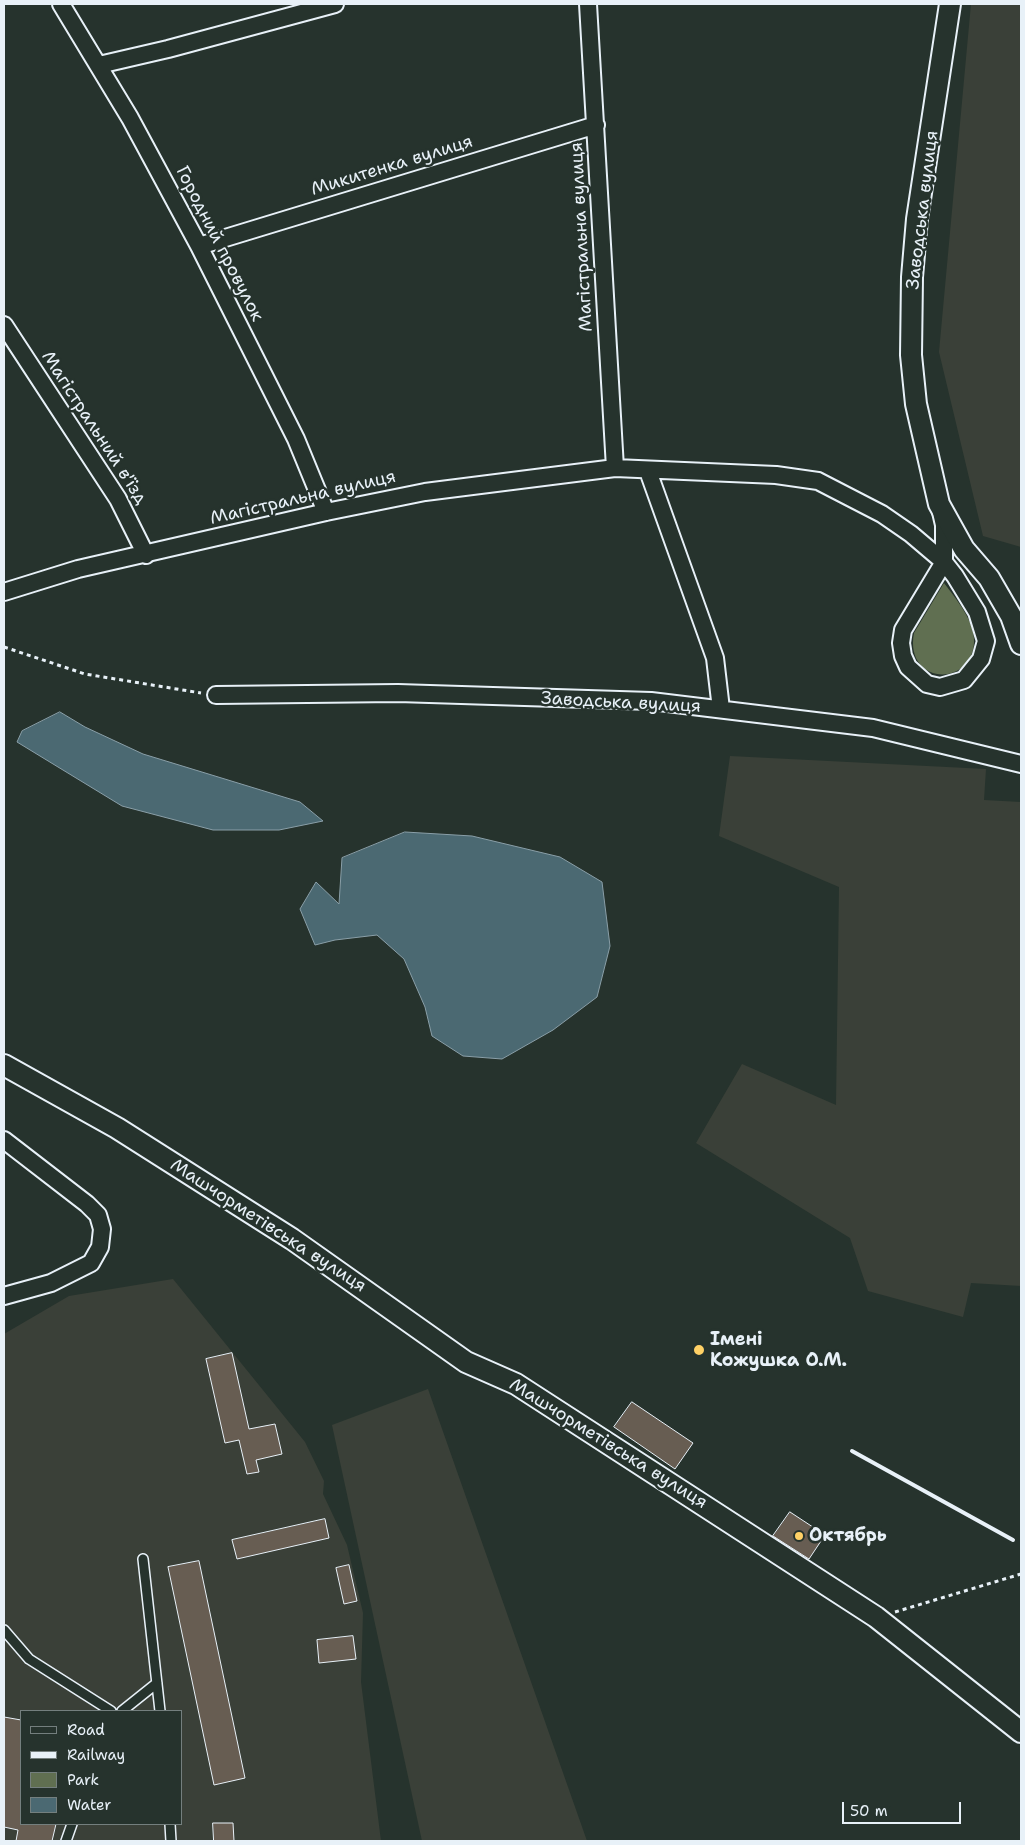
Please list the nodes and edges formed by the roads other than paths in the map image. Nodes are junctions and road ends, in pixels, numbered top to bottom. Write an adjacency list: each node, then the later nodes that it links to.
1 (61, 4): 5 (street, Городний провулок)
2 (335, 4): 5 (street)
3 (588, 4): 6 (street, Магістральна вулиця)
4 (950, 4): 11 (street, Заводська вулиця)
5 (99, 65): 7 (street, Городний провулок)
6 (596, 125): 7 (street, Микитенка вулиця); 9 (street, Магістральна вулиця)
7 (199, 246): 12 (street, Городний провулок)
8 (4, 325): 13 (street, Магістральний в'їзд)
9 (615, 468): 10 (street, Магістральна вулиця); 12 (street, Магістральна вулиця)
10 (648, 471): 14 (street, Магістральна вулиця); 18 (street)
11 (939, 504): 14 (street, Заводська вулиця); 16 (street, Заводська вулиця)
12 (326, 512): 13 (street, Магістральна вулиця)
13 (146, 555): 15 (street, Магістральна вулиця)
14 (944, 562): 14 (street)
15 (4, 592)
16 (1021, 644)
17 (216, 695): 18 (street, Заводська вулиця)
18 (721, 709): 19 (street, Заводська вулиця)
19 (1021, 764)
20 (4, 1065): 29 (street, Машчорметівська вулиця)
21 (4, 1140): 22 (street)
22 (4, 1296)
23 (143, 1559): 25 (lane)
24 (4, 1630): 26 (lane)
25 (157, 1683): 27 (lane); 28 (lane)
26 (109, 1710)
27 (123, 1710)
28 (160, 1710)
29 (1021, 1732)
30 (72, 1825): 32 (lane)
31 (170, 1825): 33 (lane)
32 (66, 1841)
33 (171, 1841)

